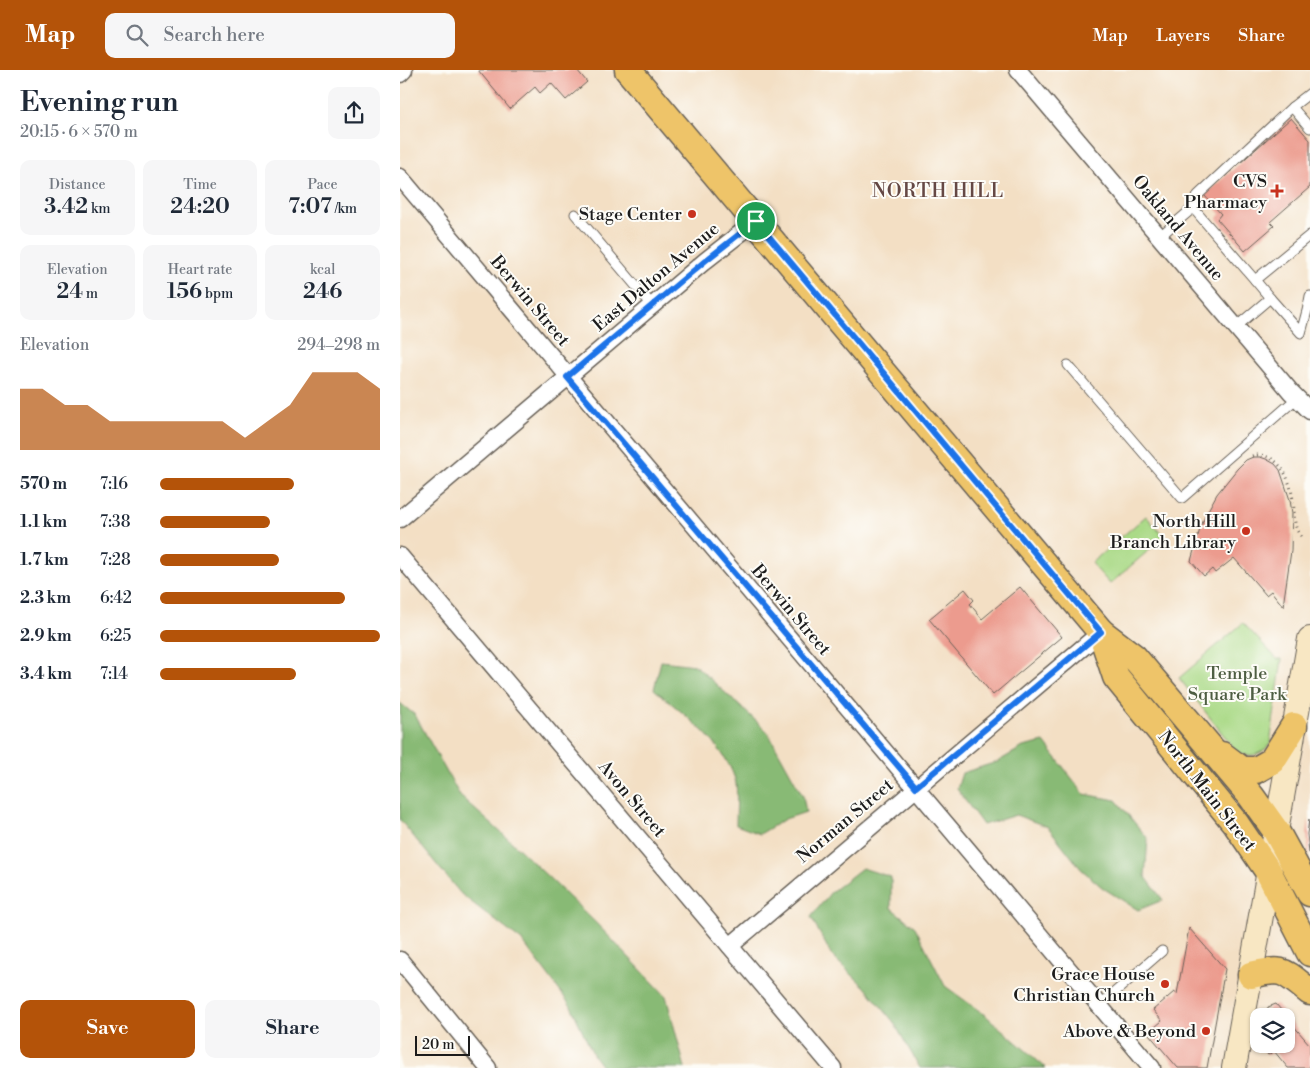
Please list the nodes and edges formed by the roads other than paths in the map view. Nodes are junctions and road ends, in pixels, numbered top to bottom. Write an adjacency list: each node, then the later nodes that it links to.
1 (404, 70): 4 (street)
2 (628, 70): 11 (main road, North Main Street)
3 (1018, 70): 13 (street, Oakland Avenue)
4 (400, 74)
5 (1310, 92): 6 (lane)
6 (1292, 107): 7 (lane); 9 (lane)
7 (1310, 128)
8 (400, 177): 21 (street, Berwin Street)
9 (1193, 208): 13 (lane); 14 (lane)
10 (575, 214): 17 (lane)
11 (756, 221): 17 (street, East Dalton Avenue); 26 (main road, North Main Street)
12 (1310, 235): 14 (lane)
13 (1159, 237): 19 (street, Oakland Avenue)
14 (1255, 280): 16 (lane)
15 (1310, 296): 18 (lane)
16 (1270, 298): 18 (lane); 19 (lane)
17 (652, 305): 21 (street, East Dalton Avenue)
18 (1309, 307)
19 (1236, 327): 22 (street, Oakland Avenue)
20 (1068, 365): 22 (lane)
21 (567, 377): 24 (street, East Dalton Avenue); 30 (street, Berwin Street)
22 (1297, 398): 23 (street, Oakland Avenue)
23 (1310, 411)
24 (400, 519)
25 (400, 556): 34 (street, Avon Street)
26 (1101, 632): 29 (main road, North Main Street); 30 (street, Norman Street); 32 (main road, North Main Street)
27 (1310, 639): 28 (main road)
28 (1294, 726): 29 (main road); 31 (main road)
29 (1200, 736): 31 (main road, North Main Street)
30 (916, 787): 34 (street, Norman Street); 40 (street, Berwin Street)
31 (1276, 830): 32 (main road); 33 (main road, North Main Street)
32 (1268, 872): 36 (main road, North Main Street); 38 (main road)
33 (1310, 893)
34 (730, 946): 43 (street, Avon Street)
35 (1162, 951): 40 (lane)
36 (1310, 953)
37 (400, 960): 42 (street)
38 (1251, 975): 39 (main road); 41 (main road)
39 (1310, 992)
40 (1099, 1006): 44 (street, Berwin Street)
41 (1238, 1064)
42 (488, 1068)
43 (833, 1068)
44 (1152, 1068)

